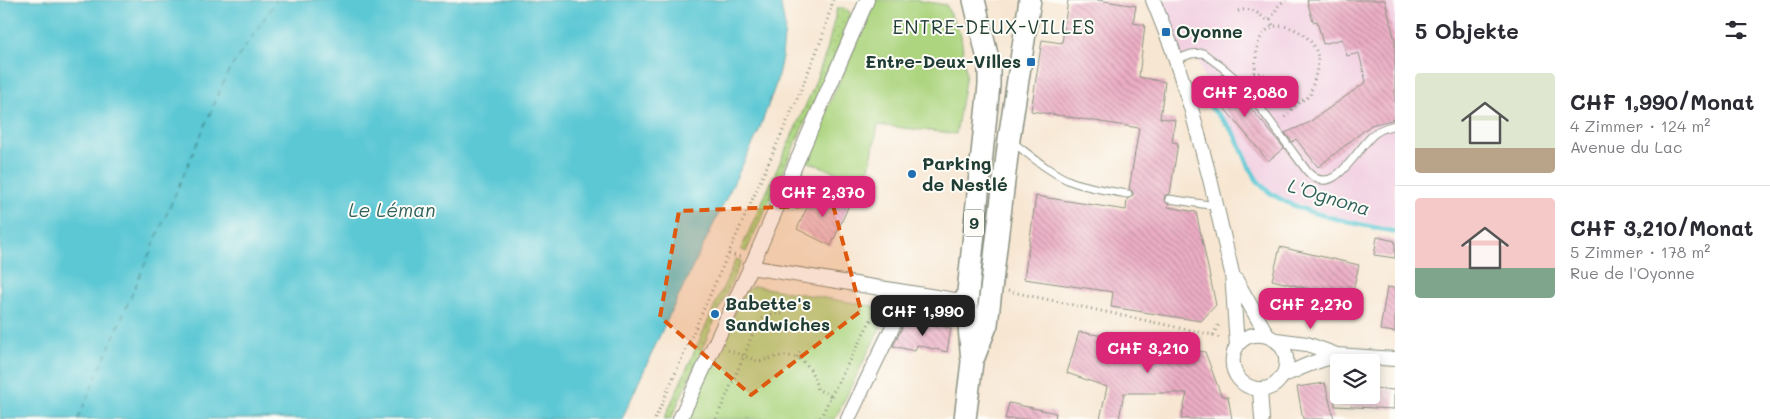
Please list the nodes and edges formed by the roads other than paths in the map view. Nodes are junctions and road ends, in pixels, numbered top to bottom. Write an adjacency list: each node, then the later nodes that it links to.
1 (867, 0): 11 (street)
2 (974, 0): 14 (main road, 9)
3 (1030, 0): 7 (main road, 9)
4 (1153, 0): 5 (street)
5 (1175, 60): 6 (lane); 10 (street)
6 (1395, 125)
7 (1009, 139): 8 (lane); 21 (main road, 9)
8 (1128, 194)
9 (1169, 199): 10 (lane)
10 (1216, 206): 12 (street)
11 (750, 267): 13 (street); 24 (street)
12 (1232, 273): 15 (street); 16 (street)
13 (903, 292): 14 (street); 25 (street)
14 (967, 302): 21 (main road, 9)
15 (1271, 338): 16 (street); 17 (street); 22 (street)
16 (1237, 346): 23 (street)
17 (1335, 354)
18 (1330, 357): 22 (street)
19 (1380, 358): 20 (street)
20 (1395, 359)
21 (972, 362): 26 (main road, 9)
22 (1283, 376): 23 (street)
23 (1260, 389): 27 (street)
24 (680, 419)
25 (848, 419)
26 (965, 419)
27 (1262, 419)

